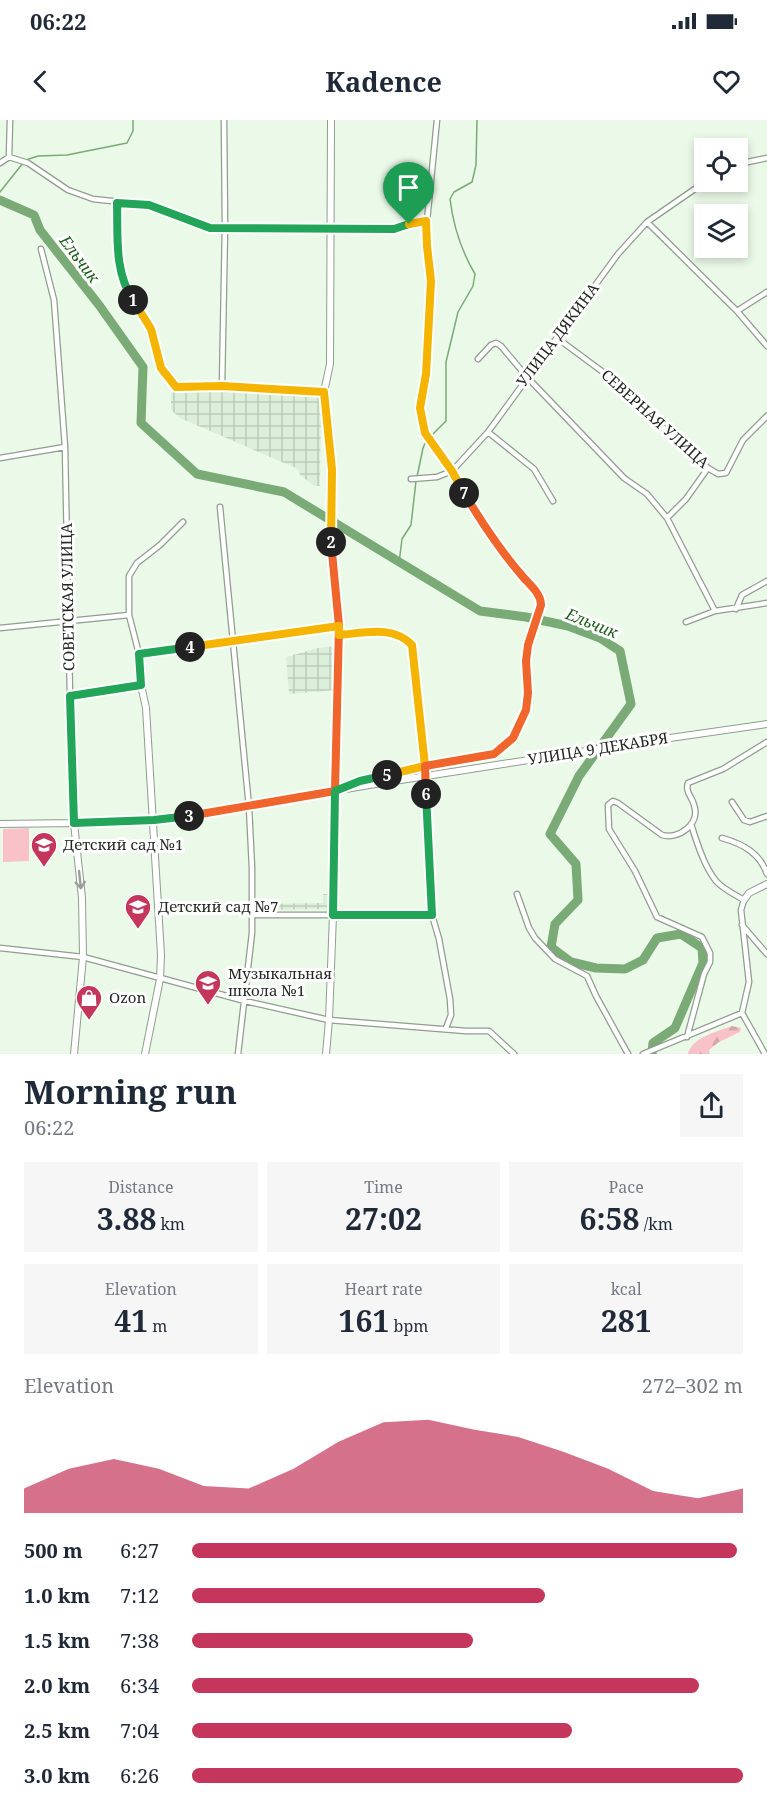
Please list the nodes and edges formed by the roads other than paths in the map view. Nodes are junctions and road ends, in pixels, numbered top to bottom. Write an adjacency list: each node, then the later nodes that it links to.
1 (10, 120): 5 (street)
2 (224, 120): 13 (street)
3 (331, 120): 14 (main road)
4 (437, 120): 11 (street)
5 (9, 157): 8 (street); 10 (street)
6 (767, 158): 7 (street)
7 (748, 162)
8 (0, 163)
9 (694, 190): 12 (street, УЛИЦА ДЯКИНА)
10 (117, 203): 13 (street); 22 (street)
11 (426, 221): 14 (street); 29 (street)
12 (647, 222): 17 (street); 18 (street, УЛИЦА ДЯКИНА)
13 (225, 227): 14 (street); 22 (street)
14 (330, 228): 23 (main road)
15 (41, 249): 26 (street, СОВЕТСКАЯ УЛИЦА)
16 (767, 292): 17 (street)
17 (737, 311): 19 (street)
18 (558, 338): 21 (street, УЛИЦА ДЯКИНА); 28 (street, СЕВЕРНАЯ УЛИЦА)
19 (767, 345)
20 (478, 360): 21 (street)
21 (527, 377): 25 (street, УЛИЦА ДЯКИНА); 33 (street)
22 (222, 386): 23 (street)
23 (324, 392): 42 (main road)
24 (767, 416): 28 (street, СЕВЕРНАЯ УЛИЦА)
25 (488, 432): 29 (street, УЛИЦА ДЯКИНА); 31 (street)
26 (65, 447): 27 (street); 40 (street, СОВЕТСКАЯ УЛИЦА)
27 (0, 458)
28 (708, 468): 33 (street)
29 (452, 471): 30 (street); 51 (street)
30 (411, 478)
31 (553, 501)
32 (219, 507): 45 (street)
33 (667, 518): 38 (street)
34 (183, 522): 39 (street)
35 (767, 581): 37 (street)
36 (767, 603): 37 (street)
37 (736, 609): 38 (street)
38 (715, 611): 41 (street)
39 (129, 615): 40 (street); 46 (street)
40 (69, 621): 43 (street); 48 (street, СОВЕТСКАЯ УЛИЦА)
41 (686, 622)
42 (339, 626): 44 (main road); 45 (street)
43 (0, 628)
44 (339, 635): 51 (street); 52 (main road)
45 (233, 641): 46 (street); 54 (street)
46 (139, 654): 47 (street)
47 (141, 685): 48 (main road); 56 (main road)
48 (70, 696): 57 (main road, СОВЕТСКАЯ УЛИЦА)
49 (767, 724): 52 (main road, УЛИЦА 9 ДЕКАБРЯ, bridge)
50 (767, 742): 59 (street)
51 (425, 766): 52 (street); 67 (street)
52 (338, 790): 54 (main road, УЛИЦА 9 ДЕКАБРЯ); 66 (main road)
53 (732, 802): 55 (street)
54 (249, 807): 56 (main road, УЛИЦА 9 ДЕКАБРЯ); 65 (street)
55 (767, 816)
56 (154, 820): 57 (main road, УЛИЦА 9 ДЕКАБРЯ); 72 (main road)
57 (74, 823): 58 (main road, УЛИЦА 9 ДЕКАБРЯ); 71 (main road, СОВЕТСКАЯ УЛИЦА, one-way to 71)
58 (0, 824)
59 (691, 824): 64 (street); 77 (street)
60 (722, 838): 61 (street)
61 (767, 874)
62 (767, 884): 64 (main road)
63 (517, 894): 83 (street)
64 (744, 900): 68 (street)
65 (253, 915): 66 (street); 73 (street)
66 (333, 915): 67 (street); 75 (main road)
67 (432, 915): 76 (street)
68 (742, 925): 70 (street); 74 (street)
69 (0, 948): 71 (street)
70 (767, 954)
71 (83, 957): 72 (street); 78 (main road, СОВЕТСКАЯ УЛИЦА)
72 (160, 980): 73 (street); 79 (main road)
73 (245, 1001): 75 (street); 80 (street)
74 (742, 1013): 77 (street); 85 (street)
75 (329, 1020): 76 (street); 81 (main road)
76 (446, 1028): 82 (street)
77 (687, 1037): 84 (street)
78 (74, 1054)
79 (145, 1054)
80 (238, 1054)
81 (326, 1054)
82 (514, 1054)
83 (628, 1054)
84 (643, 1054)
85 (765, 1054)

